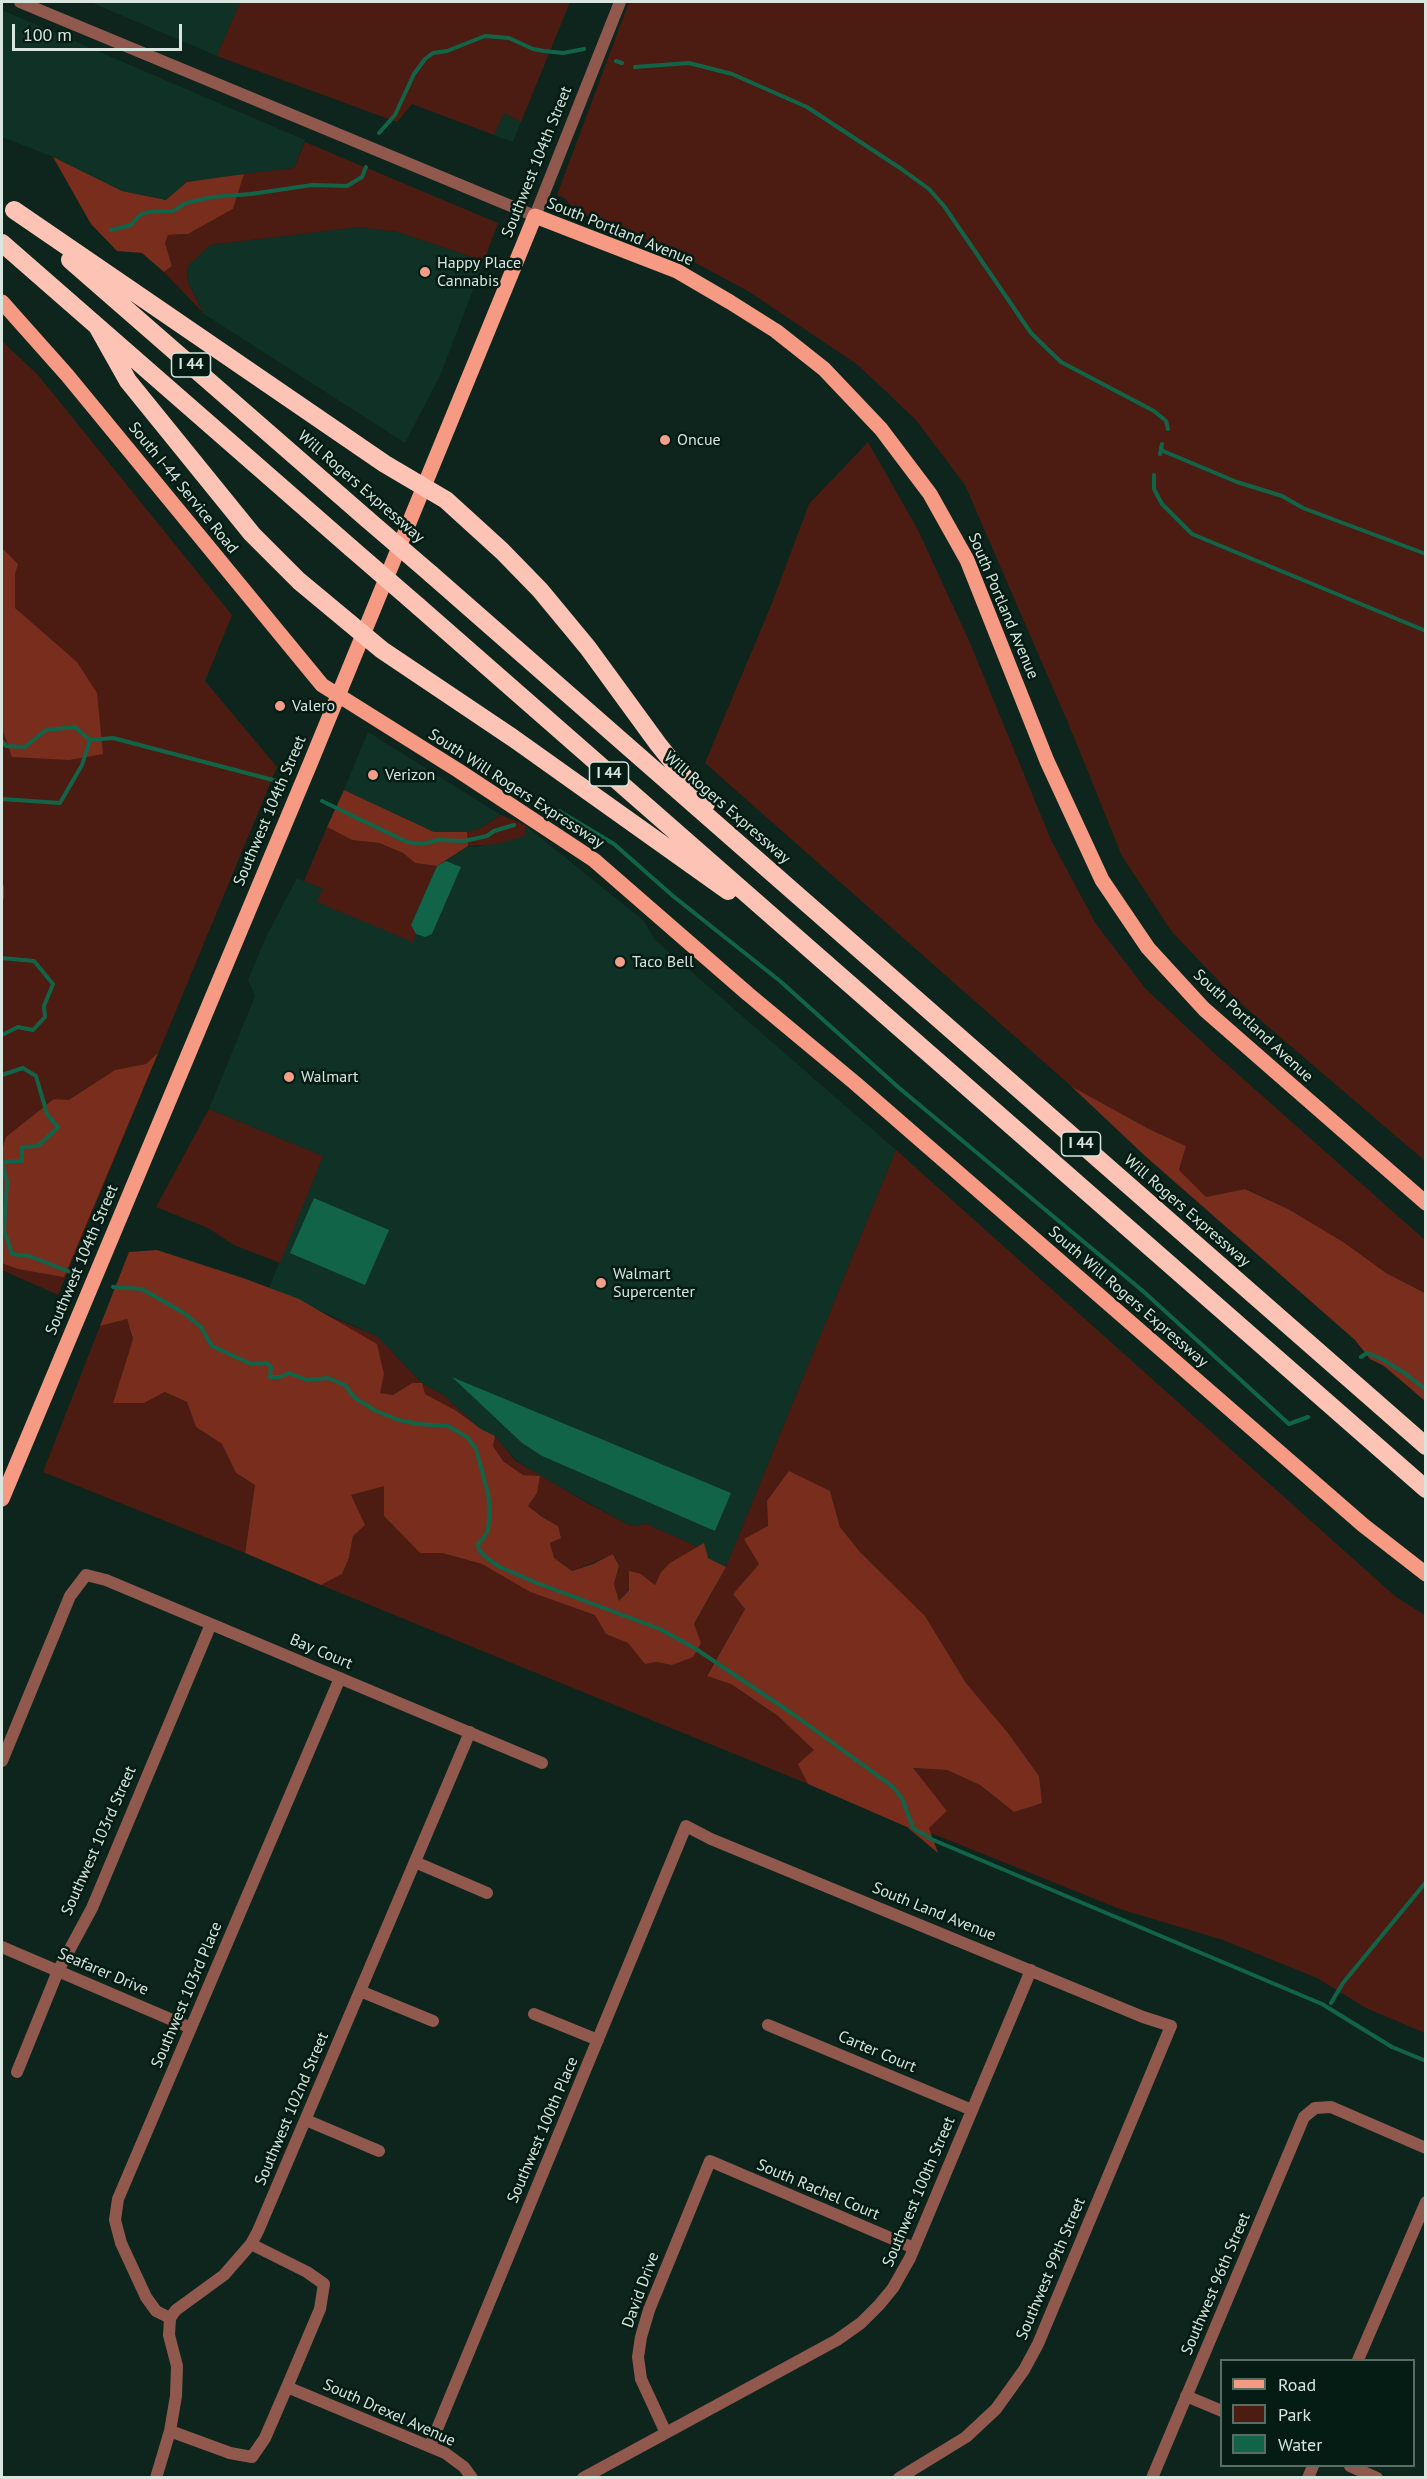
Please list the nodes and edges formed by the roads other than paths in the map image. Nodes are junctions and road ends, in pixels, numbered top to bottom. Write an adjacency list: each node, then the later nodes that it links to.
1 (20, 2): 4 (street, South Portland Avenue)
2 (620, 2): 4 (street, Southwest 104th Street)
3 (8, 205): 8 (highway); 11 (highway, Will Rogers Expressway / I 44, bridge)
4 (535, 216): 8 (main road, Southwest 104th Street); 13 (main road, South Portland Avenue)
5 (2, 243): 7 (highway, I 44)
6 (2, 302): 10 (main road, South I-44 Service Road)
7 (96, 326): 9 (highway); 12 (highway, I 44, bridge)
8 (425, 486): 9 (main road, Southwest 104th Street); 11 (highway)
9 (363, 634): 10 (main road, Southwest 104th Street); 12 (highway)
10 (338, 695): 16 (main road, Southwest 104th Street); 17 (main road, South Will Rogers Expressway)
11 (736, 842): 14 (highway, Will Rogers Expressway / I 44)
12 (801, 942): 15 (highway, I 44)
13 (1425, 1203)
14 (1425, 1446)
15 (1425, 1489)
16 (2, 1499)
17 (1425, 1574)
18 (211, 1624): 19 (street, Bay Court); 21 (street, Bay Court); 28 (street, Southwest 103rd Street)
19 (340, 1678): 20 (street, Bay Court); 34 (street, Southwest 103rd Place)
20 (470, 1732): 22 (street, Bay Court); 24 (street, Southwest 102nd Street)
21 (2, 1761)
22 (542, 1763)
23 (686, 1826): 27 (street, South Land Avenue); 35 (street, Southwest 100th Place)
24 (415, 1862): 25 (street); 29 (street, Southwest 102nd Street)
25 (487, 1893)
26 (2, 1947): 28 (street, Seafarer Drive)
27 (1030, 1970): 33 (street, South Land Avenue); 37 (street, Southwest 100th Street)
28 (58, 1971): 34 (street, Seafarer Drive); 36 (street, Southwest 103rd Street)
29 (360, 1991): 31 (street); 38 (street, Southwest 102nd Street)
30 (534, 2014): 35 (street)
31 (433, 2021)
32 (768, 2025): 37 (street, Carter Court)
33 (1171, 2026): 53 (street, Southwest 99th Street)
34 (191, 2028): 45 (street, Southwest 103rd Place)
35 (598, 2040): 52 (street, Southwest 100th Place)
36 (17, 2072)
37 (972, 2110): 44 (street, Southwest 100th Street)
38 (306, 2120): 40 (street); 43 (street, Southwest 102nd Street)
39 (1425, 2148): 48 (street, Southwest 96th Street)
40 (379, 2151)
41 (710, 2161): 44 (street, South Rachel Court); 51 (street, David Drive)
42 (1425, 2202): 46 (street)
43 (251, 2244): 45 (street, Southwest 102nd Street); 47 (street)
44 (914, 2248): 51 (street, Southwest 100th Street)
45 (170, 2318): 50 (street)
46 (1359, 2359)
47 (287, 2387): 50 (street); 52 (street, South Drexel Avenue)
48 (1186, 2396): 49 (street); 60 (street, Southwest 96th Street)
49 (1220, 2411)
50 (170, 2431): 55 (street)
51 (666, 2433): 57 (street, Southwest 100th Street)
52 (430, 2446): 56 (street, South Drexel Avenue)
53 (921, 2465): 58 (street, Southwest 99th Street); 59 (street)
54 (1352, 2467): 61 (street)
55 (156, 2478)
56 (472, 2478)
57 (583, 2478)
58 (899, 2478)
59 (928, 2478)
60 (1152, 2478)
61 (1377, 2478)

